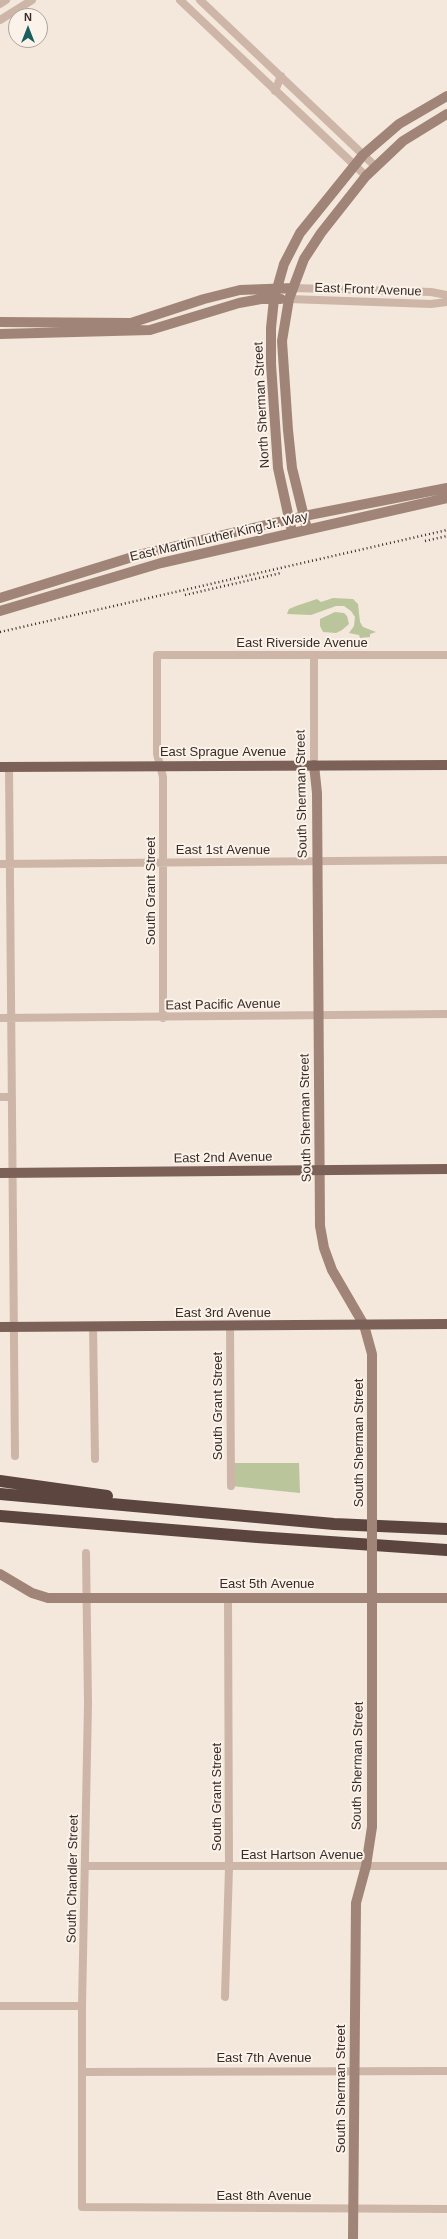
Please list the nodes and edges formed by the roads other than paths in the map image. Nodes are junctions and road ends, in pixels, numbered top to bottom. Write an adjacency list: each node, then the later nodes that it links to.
1 (6, 0): 5 (street)
2 (32, 0): 8 (street)
3 (180, 0): 7 (street)
4 (200, 0): 6 (street)
5 (0, 4)
6 (210, 9): 7 (street); 9 (street)
7 (201, 19): 10 (street)
8 (0, 20)
9 (281, 76): 10 (street); 13 (street)
10 (275, 91): 14 (street)
11 (447, 96): 13 (street, North Sherman Street)
12 (447, 114): 15 (street, North Sherman Street)
13 (363, 155): 14 (street, North Sherman Street); 15 (street)
14 (354, 166): 16 (street); 17 (street, North Sherman Street)
15 (375, 166): 16 (street, North Sherman Street)
16 (366, 176): 18 (street, North Sherman Street)
17 (277, 288): 18 (street); 20 (street, North Sherman Street); 23 (street)
18 (293, 288): 19 (street, East Front Avenue); 21 (street, North Sherman Street)
19 (447, 295)
20 (274, 299): 21 (street); 24 (street); 28 (street, North Sherman Street)
21 (289, 299): 22 (street, East Front Avenue); 27 (street, North Sherman Street)
22 (447, 302)
23 (0, 322)
24 (0, 334)
25 (447, 488): 27 (street, East Martin Luther King Jr. Way)
26 (447, 498): 29 (street, East Martin Luther King Jr. Way)
27 (304, 516): 28 (street, East Martin Luther King Jr. Way); 29 (street, North Sherman Street)
28 (289, 519): 30 (street, North Sherman Street); 31 (street, East Martin Luther King Jr. Way)
29 (307, 529): 30 (street, East Martin Luther King Jr. Way)
30 (292, 532): 32 (street, East Martin Luther King Jr. Way)
31 (0, 598)
32 (0, 611)
33 (156, 655): 35 (street, East Riverside Avenue); 38 (street, South Grant Street)
34 (447, 655): 35 (street, East Riverside Avenue)
35 (314, 656): 36 (street, South Sherman Street)
36 (314, 765): 37 (main road, East Sprague Avenue); 38 (main road, East Sprague Avenue); 41 (street, South Sherman Street)
37 (447, 765)
38 (160, 766): 39 (main road, East Sprague Avenue); 42 (street, South Grant Street)
39 (5, 767): 44 (street)
40 (447, 860): 41 (street, East 1st Avenue)
41 (317, 861): 42 (street, East 1st Avenue); 46 (street, South Sherman Street)
42 (164, 862): 44 (street, East 1st Avenue); 49 (street, South Grant Street)
43 (0, 864): 44 (street, East 1st Avenue)
44 (10, 864): 48 (street)
45 (447, 1014): 46 (street, East Pacific Avenue)
46 (318, 1016): 49 (street, East Pacific Avenue); 52 (street, South Sherman Street)
47 (0, 1018): 48 (street, East Pacific Avenue)
48 (12, 1018): 49 (street, East Pacific Avenue); 51 (street)
49 (163, 1018)
50 (0, 1097): 51 (street)
51 (12, 1097): 55 (street)
52 (319, 1169): 53 (main road, East 2nd Avenue); 55 (main road, East 2nd Avenue); 57 (street, South Sherman Street)
53 (447, 1169)
54 (0, 1173): 55 (main road, East 2nd Avenue)
55 (13, 1173): 61 (street)
56 (447, 1324): 57 (main road, East 3rd Avenue)
57 (364, 1325): 59 (main road, East 3rd Avenue); 73 (street, South Sherman Street, bridge)
58 (93, 1326): 59 (main road, East 3rd Avenue); 61 (main road, East 3rd Avenue); 63 (street)
59 (230, 1326): 65 (street, South Grant Street)
60 (0, 1327): 61 (main road, East 3rd Avenue)
61 (13, 1327): 62 (street)
62 (15, 1456)
63 (95, 1459)
64 (0, 1481): 68 (highway)
65 (231, 1486)
66 (0, 1494): 68 (highway)
67 (0, 1516): 70 (highway)
68 (258, 1517): 69 (highway)
69 (447, 1529)
70 (447, 1550)
71 (86, 1553): 74 (street, South Chandler Street)
72 (0, 1574): 74 (street, East 5th Avenue)
73 (372, 1597): 75 (street, East 5th Avenue); 76 (street, East 5th Avenue); 78 (street, South Sherman Street)
74 (87, 1598): 75 (street, East 5th Avenue); 77 (street, South Chandler Street)
75 (228, 1598): 80 (street, South Grant Street)
76 (447, 1598)
77 (86, 1866): 80 (street, East Hartson Avenue); 83 (street, South Chandler Street)
78 (366, 1866): 79 (street, East Hartson Avenue); 80 (street, East Hartson Avenue); 84 (street, South Sherman Street)
79 (447, 1866)
80 (229, 1868): 81 (street, South Grant Street)
81 (224, 1997)
82 (0, 2006): 83 (street)
83 (82, 2006): 86 (street, South Chandler Street)
84 (354, 2071): 85 (street, East 7th Avenue); 86 (street, East 7th Avenue); 88 (street, South Sherman Street)
85 (447, 2071)
86 (82, 2072): 87 (street, South Chandler Street)
87 (82, 2207): 88 (street, East 8th Avenue)
88 (353, 2209): 89 (street, East 8th Avenue); 90 (street, South Sherman Street)
89 (447, 2209)
90 (353, 2239)

